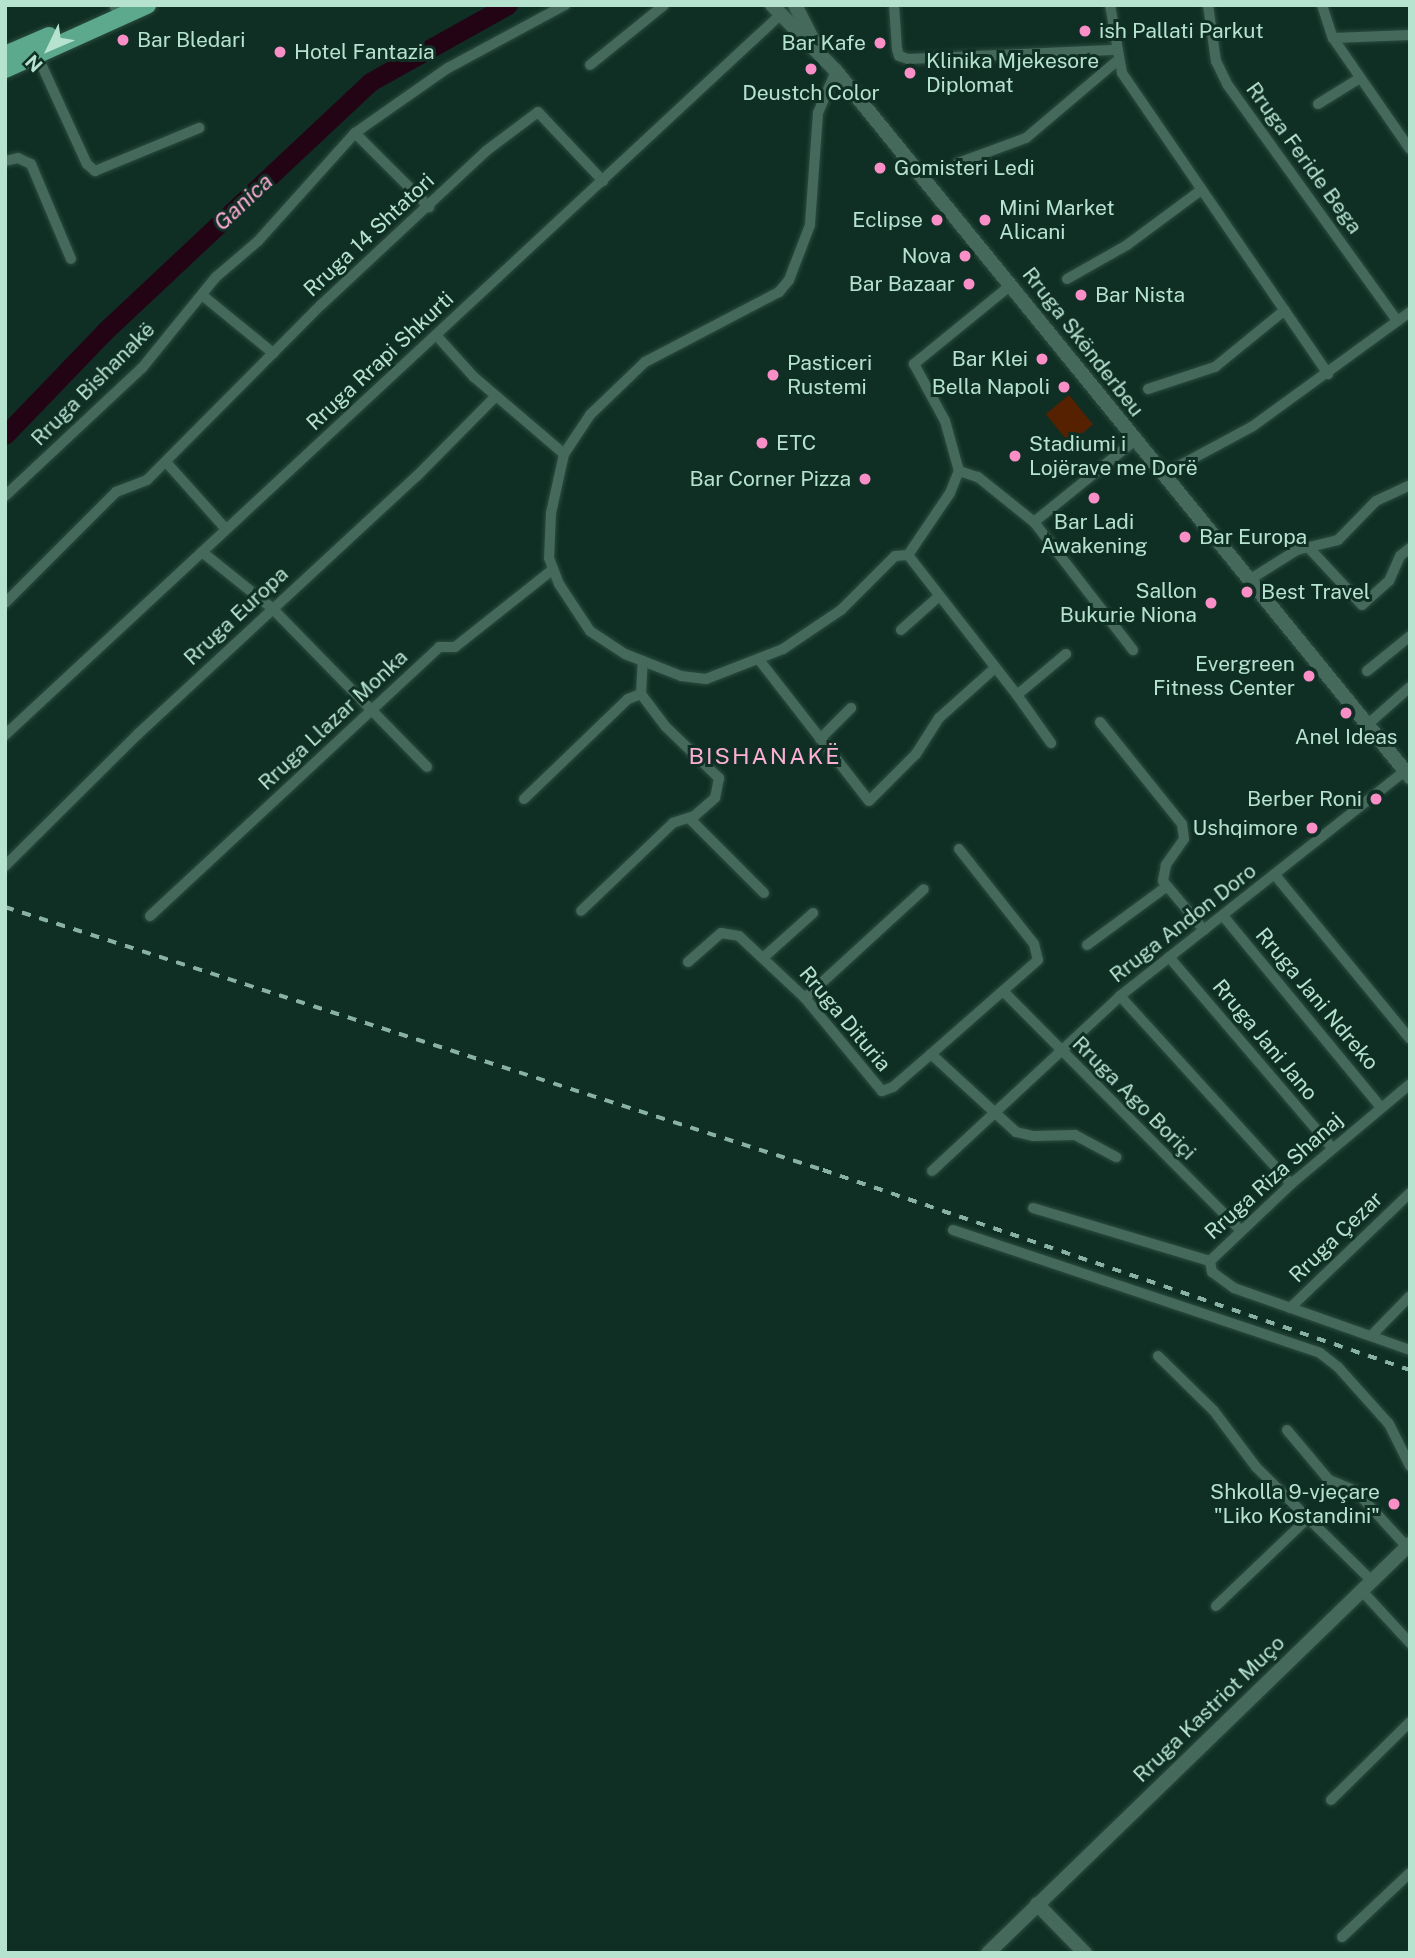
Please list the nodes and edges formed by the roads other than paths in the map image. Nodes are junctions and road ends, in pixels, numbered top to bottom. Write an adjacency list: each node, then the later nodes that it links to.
1 (147, 5): 15 (main road)
2 (565, 5): 23 (street, Rruga Bishanakë)
3 (664, 5): 17 (street)
4 (795, 5): 13 (street)
5 (894, 5): 16 (street)
6 (1110, 5): 16 (street)
7 (1208, 5): 36 (street, Rruga Feride Bega)
8 (1322, 5): 12 (street)
9 (117, 6): 14 (main road)
10 (776, 10): 13 (street, Rruga Skënderbeu); 27 (street, Rruga Rrapi Shkurti)
11 (1410, 35): 12 (street)
12 (1333, 37): 20 (street)
13 (819, 51): 19 (street, Rruga Skënderbeu)
14 (5, 55)
15 (37, 55): 18 (main road); 22 (street)
16 (1118, 55): 26 (street); 28 (street)
17 (590, 65)
18 (5, 69)
19 (836, 71): 32 (street, Rruga Skënderbeu); 43 (street)
20 (1360, 78): 21 (street); 24 (street)
21 (1318, 104)
22 (199, 128)
23 (355, 133): 29 (street); 33 (street, Rruga Bishanakë)
24 (1410, 149)
25 (5, 161): 30 (street)
26 (958, 163)
27 (603, 181): 29 (street, Rruga 14 Shtatori); 37 (street, Rruga Rrapi Shkurti)
28 (1201, 190): 31 (street); 34 (street)
29 (429, 207): 38 (street, Rruga 14 Shtatori)
30 (71, 259)
31 (1066, 279)
32 (1011, 285): 42 (street, Rruga Skënderbeu); 45 (street)
33 (202, 295): 38 (street); 48 (street, Rruga Bishanakë)
34 (1285, 310): 39 (street); 40 (street)
35 (1410, 312): 36 (street)
36 (1397, 321): 39 (street)
37 (436, 335): 41 (street); 50 (street, Rruga Rrapi Shkurti)
38 (273, 353): 44 (street, Rruga 14 Shtatori)
39 (1328, 374): 46 (street)
40 (1149, 389)
41 (496, 396): 43 (street); 59 (street, Rruga Europa)
42 (1134, 441): 46 (street, Rruga Skënderbeu); 49 (street)
43 (564, 454): 55 (street)
44 (166, 462): 50 (street); 58 (street, Rruga 14 Shtatori)
45 (959, 471): 49 (street); 54 (street)
46 (1164, 474): 56 (street, Rruga Skënderbeu)
47 (1410, 485): 51 (street)
48 (5, 496)
49 (1034, 522): 62 (street)
50 (226, 529): 53 (street, Rruga Rrapi Shkurti)
51 (1308, 547): 52 (street); 56 (street)
52 (1410, 548)
53 (202, 552): 59 (street); 75 (street, Rruga Rrapi Shkurti)
54 (908, 555): 57 (street); 65 (street)
55 (552, 570): 64 (street); 72 (street, Rruga Llazar Monka)
56 (1249, 580): 74 (street, Rruga Skënderbeu)
57 (938, 597): 60 (street); 66 (street)
58 (5, 603)
59 (272, 608): 72 (street); 83 (street, Rruga Europa)
60 (901, 630)
61 (1410, 636): 67 (street)
62 (1133, 650)
63 (1066, 654): 70 (street)
64 (643, 661): 65 (street); 69 (street)
65 (760, 661): 76 (street)
66 (995, 668): 70 (street); 76 (street)
67 (1367, 671)
68 (1410, 687): 74 (street)
69 (640, 694): 80 (street); 81 (street)
70 (1017, 695): 77 (street)
71 (851, 708): 76 (street)
72 (372, 710): 78 (street); 90 (street, Rruga Llazar Monka)
73 (1100, 722): 85 (street)
74 (1367, 725): 79 (street, Rruga Skënderbeu)
75 (5, 735)
76 (820, 739)
77 (1051, 743)
78 (427, 767)
79 (1407, 774): 84 (street, Rruga Andon Doro)
80 (524, 799)
81 (689, 818): 87 (street); 88 (street)
82 (959, 849): 97 (street)
83 (5, 866)
84 (1275, 875): 91 (street, Rruga Andon Doro); 100 (street)
85 (1166, 887): 92 (street); 93 (street)
86 (924, 889): 99 (street)
87 (764, 893)
88 (581, 911)
89 (813, 913): 94 (street)
90 (150, 916)
91 (1224, 917): 92 (street, Rruga Andon Doro); 104 (street, Rruga Jani Ndreko)
92 (1204, 930): 95 (street, Rruga Andon Doro)
93 (1087, 945)
94 (764, 957): 96 (street, Rruga Dituria); 99 (street, Rruga Dituria)
95 (1169, 957): 98 (street, Rruga Andon Doro); 106 (street, Rruga Jani Jano)
96 (688, 962)
97 (1004, 992): 101 (street, Rruga Ago Boriçi); 102 (street)
98 (1120, 996): 101 (street, Rruga Andon Doro); 109 (street)
99 (805, 998): 102 (street, Rruga Dituria)
100 (1410, 1039)
101 (1060, 1052): 105 (street, Rruga Andon Doro); 113 (street, Rruga Ago Boriçi)
102 (931, 1054): 105 (street)
103 (1410, 1084): 104 (street, Rruga Riza Shanaj)
104 (1380, 1105): 106 (street, Rruga Riza Shanaj)
105 (993, 1115): 107 (street); 108 (street, Rruga Andon Doro)
106 (1332, 1148): 109 (street, Rruga Riza Shanaj)
107 (1116, 1157)
108 (932, 1171)
109 (1291, 1184): 113 (street, Rruga Riza Shanaj)
110 (1410, 1193): 116 (street, Rruga Çezar)
111 (1033, 1208): 114 (street, Rruga Riza Shanaj)
112 (953, 1230): 121 (street)
113 (1240, 1230): 114 (street, Rruga Riza Shanaj)
114 (1210, 1261): 116 (street)
115 (1410, 1296): 117 (street)
116 (1290, 1308): 117 (street, Rruga Çezar)
117 (1372, 1335): 118 (street, Rruga Çezar)
118 (1410, 1350)
119 (1158, 1356): 122 (street)
120 (1287, 1430): 123 (street)
121 (1410, 1466)
122 (1308, 1518): 124 (street); 125 (street)
123 (1408, 1545): 124 (street, Rruga Kastriot Muço)
124 (1367, 1586): 126 (street); 130 (street, Rruga Kastriot Muço)
125 (1216, 1606)
126 (1410, 1643)
127 (1410, 1722): 128 (street)
128 (1331, 1800)
129 (1410, 1873): 131 (street)
130 (1037, 1904): 132 (street, Rruga Kastriot Muço); 133 (street)
131 (1342, 1937)
132 (988, 1953)
133 (1085, 1953)

